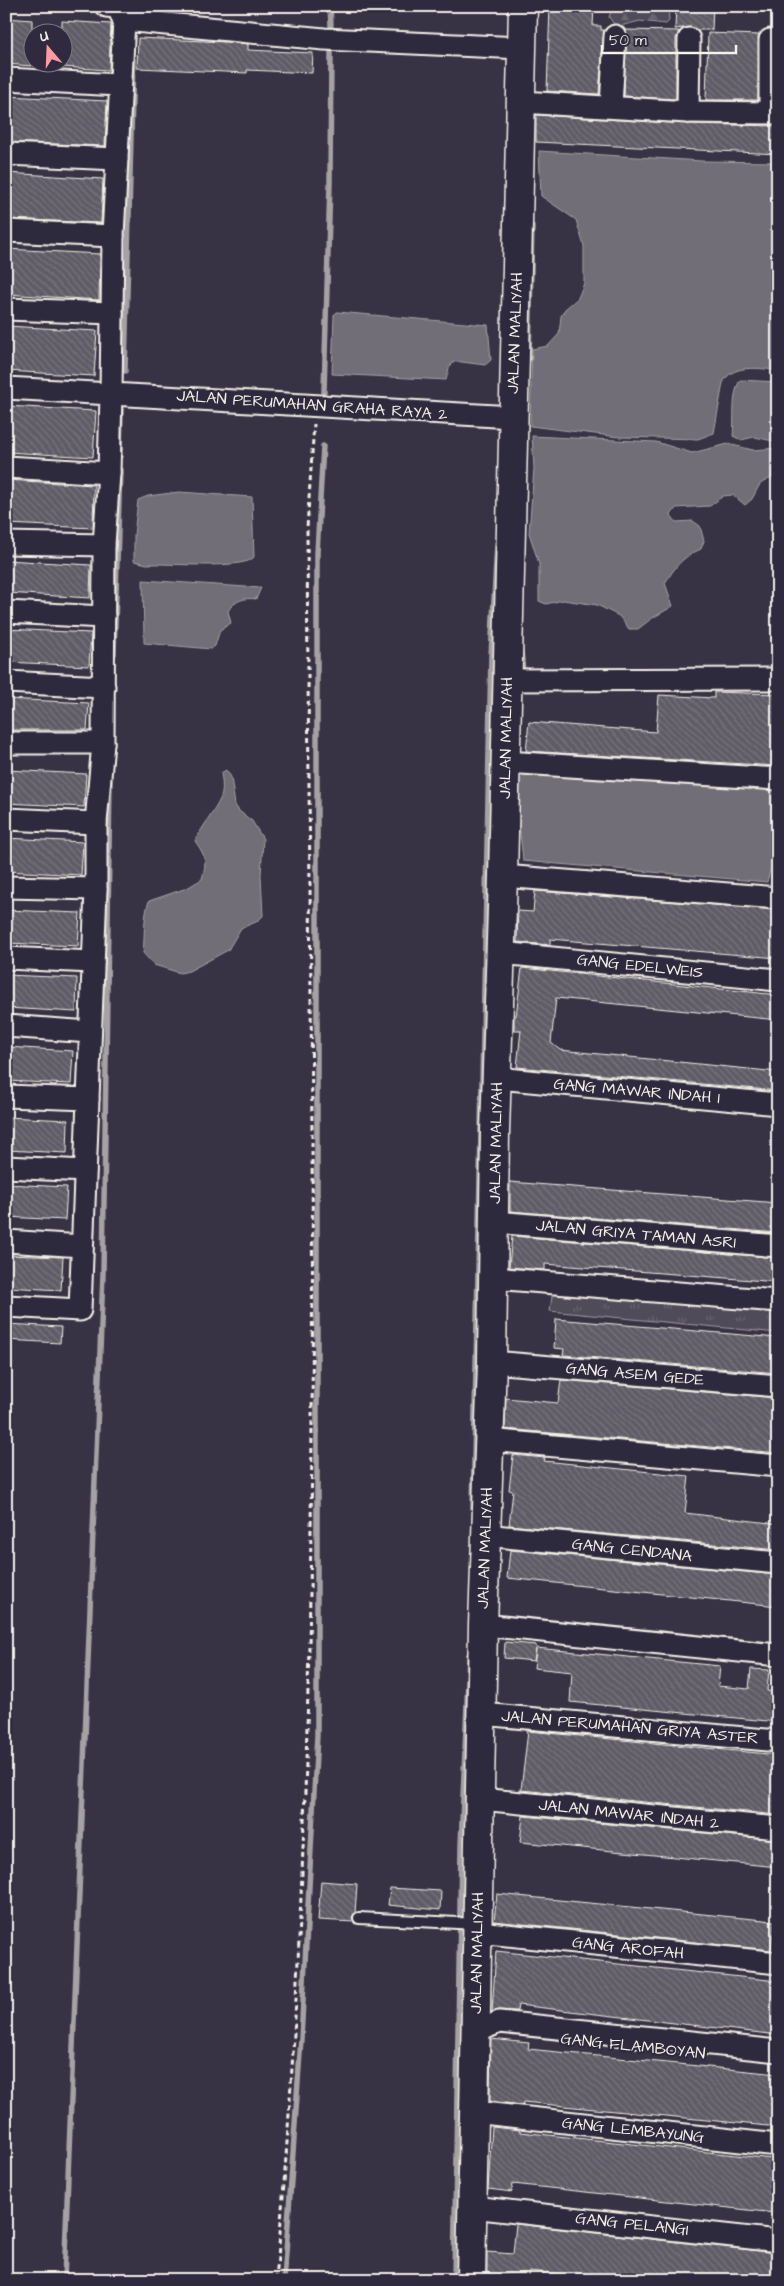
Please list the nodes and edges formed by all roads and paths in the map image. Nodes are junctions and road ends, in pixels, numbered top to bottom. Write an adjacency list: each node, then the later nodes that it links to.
1 (106, 6): 3 (street)
2 (523, 6): 7 (street, JALAN MALIYAH)
3 (124, 20): 7 (street); 9 (street)
4 (615, 36): 11 (street)
5 (689, 39): 12 (street)
6 (770, 40): 13 (street)
7 (521, 48): 10 (street, JALAN MALIYAH)
8 (6, 79): 9 (street)
9 (119, 85): 15 (street)
10 (530, 102): 11 (street); 23 (street, JALAN MALIYAH)
11 (611, 106): 12 (street)
12 (688, 112): 13 (street)
13 (774, 113)
14 (6, 154): 15 (street)
15 (117, 159): 17 (street)
16 (6, 231): 17 (street)
17 (113, 236): 19 (street)
18 (6, 309): 19 (street)
19 (112, 314): 21 (street)
20 (6, 388): 21 (street, JALAN PERUMAHAN GRAHA RAYA 2)
21 (116, 394): 22 (street, JALAN PERUMAHAN GRAHA RAYA 2); 25 (street)
22 (316, 407): 23 (street, JALAN PERUMAHAN GRAHA RAYA 2); 87 (path)
23 (513, 417): 31 (street, JALAN MALIYAH)
24 (6, 467): 25 (street)
25 (109, 473): 27 (street)
26 (6, 543): 27 (street)
27 (104, 545): 29 (street)
28 (6, 612): 29 (street)
29 (104, 617): 33 (street)
30 (778, 679): 31 (street)
31 (506, 680): 36 (street, JALAN MALIYAH)
32 (6, 682): 33 (street)
33 (104, 687): 35 (street)
34 (6, 743): 35 (street)
35 (103, 744): 39 (street)
36 (513, 762): 37 (street); 40 (street, JALAN MALIYAH)
37 (778, 779)
38 (6, 819): 39 (street)
39 (96, 823): 42 (street)
40 (513, 876): 43 (street); 44 (street, JALAN MALIYAH)
41 (6, 887): 42 (street)
42 (96, 889): 46 (street)
43 (778, 898)
44 (508, 953): 47 (street, GANG EDELWEIS); 50 (street, JALAN MALIYAH)
45 (6, 958): 46 (street)
46 (94, 962): 49 (street)
47 (778, 980)
48 (6, 1026): 49 (street)
49 (90, 1032): 52 (street)
50 (504, 1079): 53 (street, GANG MAWAR INDAH I); 56 (street, JALAN MALIYAH)
51 (6, 1096): 52 (street)
52 (88, 1099): 55 (street)
53 (778, 1104)
54 (6, 1167): 55 (street)
55 (85, 1171): 58 (street)
56 (502, 1222): 59 (street, JALAN GRIYA TAMAN ASRI); 60 (street, JALAN MALIYAH)
57 (6, 1241): 58 (street)
58 (82, 1246): 62 (street)
59 (778, 1246)
60 (501, 1278): 61 (street); 63 (street, JALAN MALIYAH)
61 (778, 1301)
62 (6, 1306)
63 (499, 1357): 64 (street, GANG ASEM GEDE); 65 (street, GANG ASEM GEDE); 66 (street, JALAN MALIYAH)
64 (778, 1375)
65 (778, 1386)
66 (496, 1441): 67 (street); 68 (street, JALAN MALIYAH)
67 (778, 1466)
68 (492, 1536): 69 (street, GANG CENDANA); 70 (street, JALAN MALIYAH)
69 (778, 1563)
70 (483, 1625): 71 (street); 72 (street, JALAN MALIYAH)
71 (778, 1655)
72 (489, 1714): 73 (street, JALAN PERUMAHAN GRIYA ASTER); 74 (street, JALAN MALIYAH)
73 (778, 1741)
74 (488, 1800): 75 (street, JALAN MAWAR INDAH 2); 77 (street, JALAN MALIYAH)
75 (778, 1828)
76 (359, 1918): 77 (lane)
77 (476, 1928): 78 (street, GANG AROFAH); 79 (street, JALAN MALIYAH)
78 (778, 1964)
79 (484, 2025): 80 (street); 81 (street, GANG FLAMBOYAN); 82 (street, JALAN MALIYAH)
80 (778, 2052)
81 (778, 2062)
82 (480, 2113): 83 (street, GANG LEMBAYUNG); 84 (street, JALAN MALIYAH)
83 (778, 2146)
84 (479, 2204): 85 (street, GANG PELANGI); 86 (street, GANG PELANGI); 88 (street, JALAN MALIYAH)
85 (778, 2233)
86 (778, 2241)
87 (276, 2280)
88 (471, 2280)

